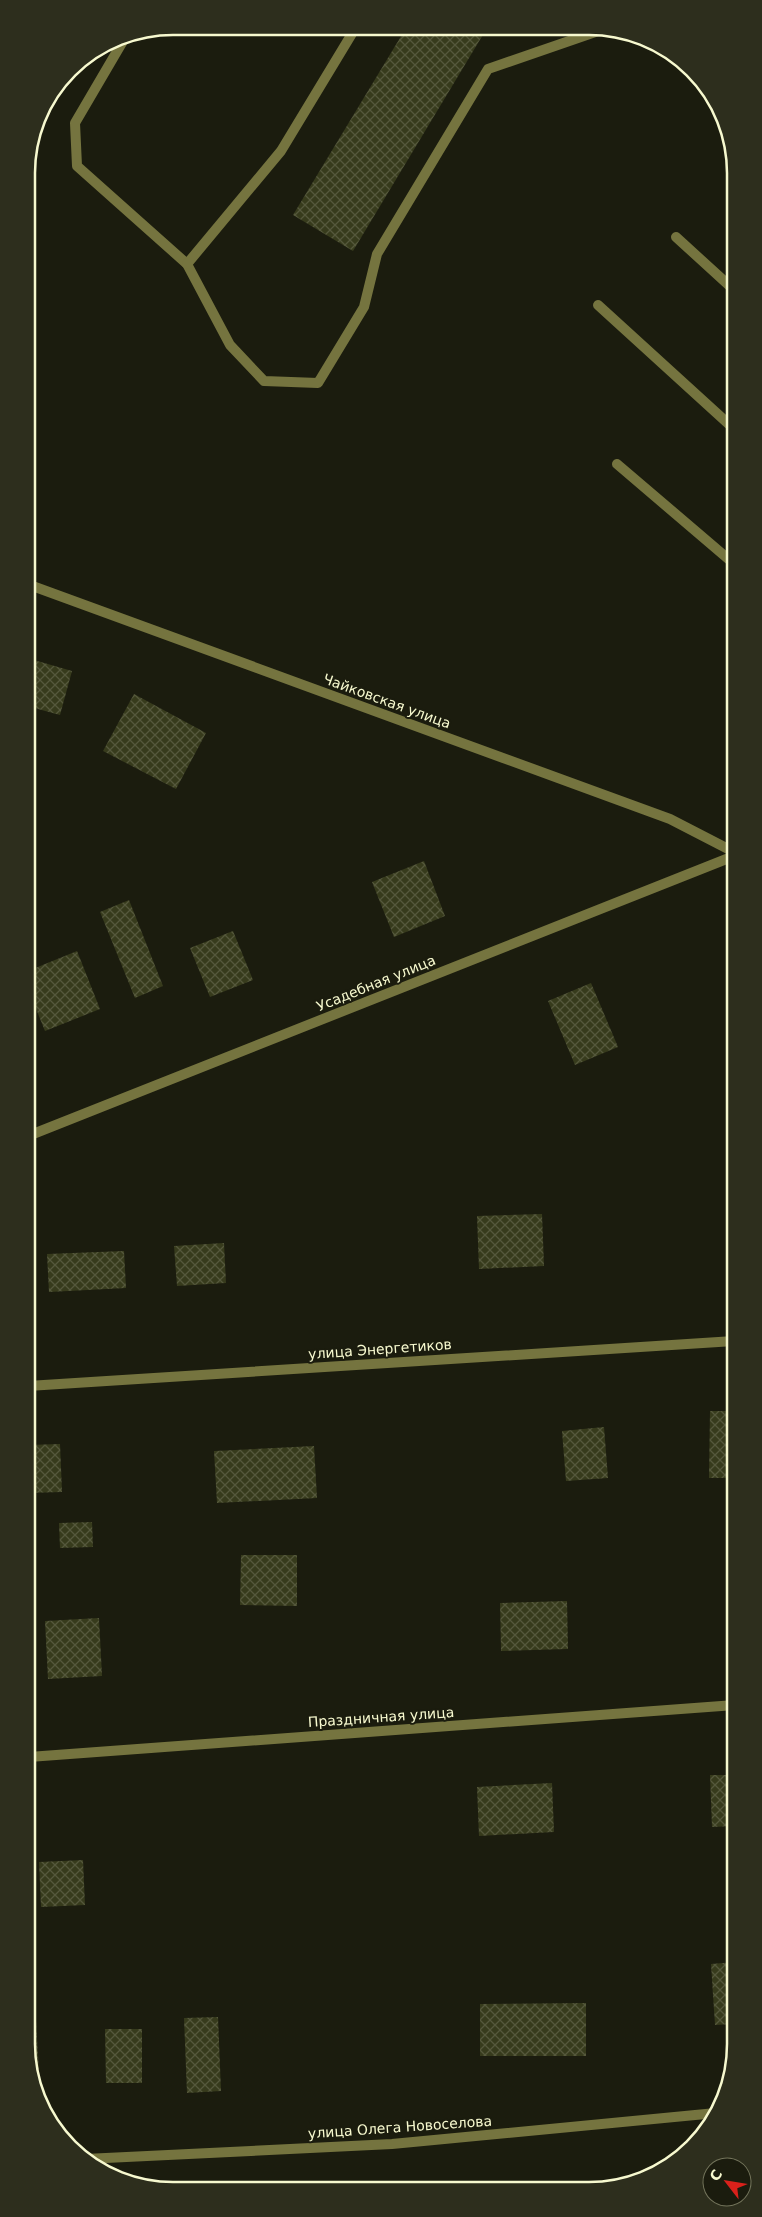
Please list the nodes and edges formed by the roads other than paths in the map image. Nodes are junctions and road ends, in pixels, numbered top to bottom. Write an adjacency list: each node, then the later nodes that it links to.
1 (351, 35): 5 (street)
2 (587, 35): 5 (street)
3 (120, 46): 5 (street)
4 (676, 237): 6 (street)
5 (187, 264)
6 (727, 284)
7 (598, 305): 8 (street)
8 (727, 423)
9 (617, 464): 10 (street)
10 (727, 558)
11 (35, 587): 12 (street, Чайковская улица)
12 (727, 848)
13 (727, 859): 14 (street, Усадебная улица)
14 (35, 1133)
15 (727, 1341): 16 (street, улица Энергетиков)
16 (35, 1386)
17 (727, 1705): 18 (street, Праздничная улица)
18 (35, 1757)
19 (708, 2114): 20 (street, улица Олега Новоселова)
20 (97, 2158)

